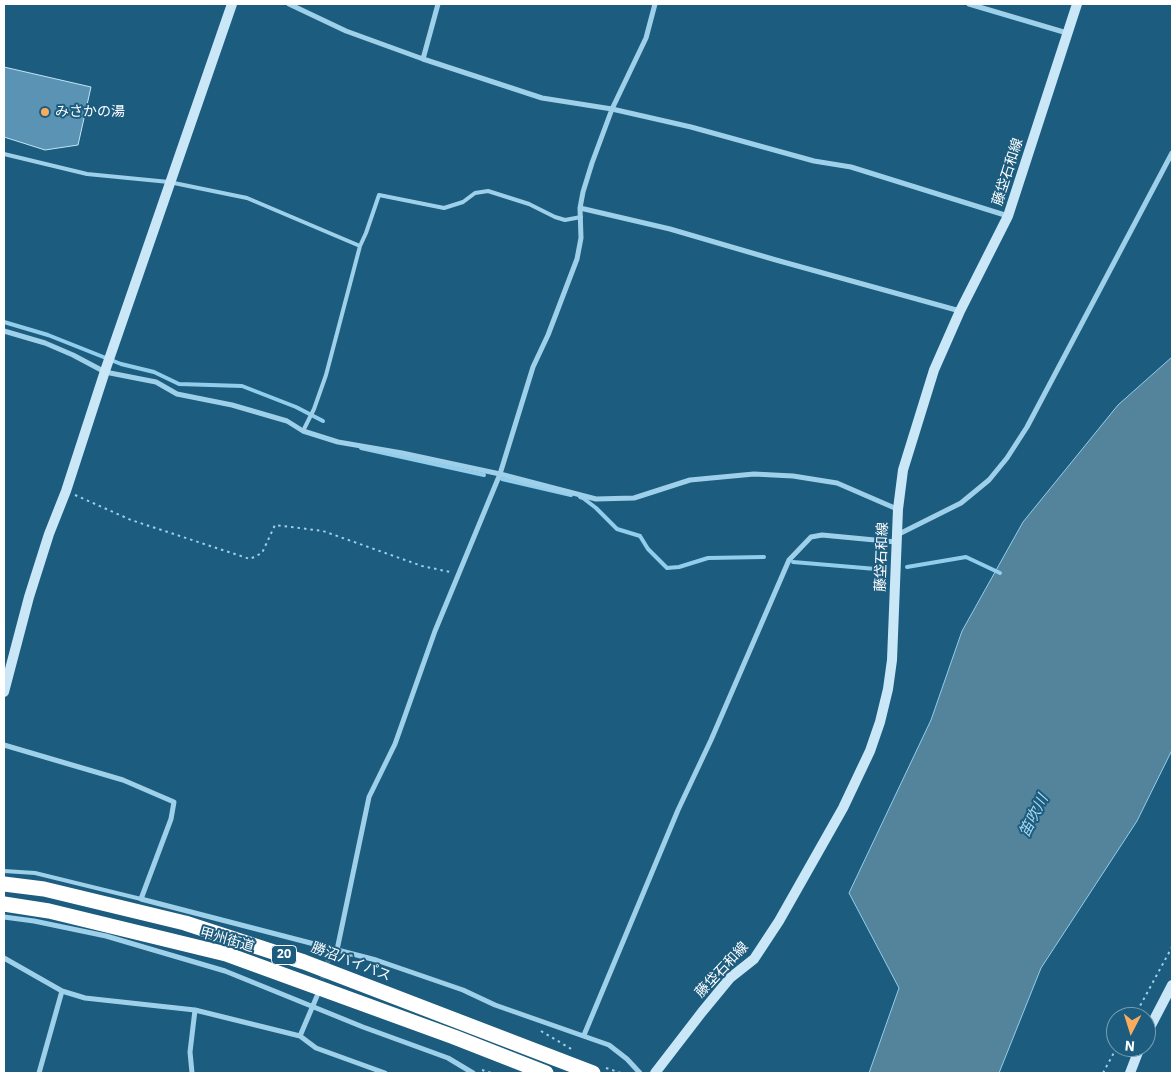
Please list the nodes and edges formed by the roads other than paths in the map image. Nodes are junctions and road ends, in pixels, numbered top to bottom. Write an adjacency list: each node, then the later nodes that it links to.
1 (232, 4): 12 (main road)
2 (289, 4): 8 (street)
3 (438, 4): 8 (street)
4 (655, 4): 9 (street)
5 (969, 4): 7 (street)
6 (1076, 4): 7 (main road, 藤垈石和線)
7 (1067, 32): 14 (main road, 藤垈石和線)
8 (423, 59): 9 (street)
9 (612, 109): 13 (street); 14 (street)
10 (1172, 153): 23 (street)
11 (4, 154): 12 (lane)
12 (169, 182): 16 (lane); 19 (main road)
13 (580, 208): 15 (street); 17 (street)
14 (1008, 216): 17 (main road, 藤垈石和線)
15 (581, 217): 16 (lane); 21 (street)
16 (360, 246): 20 (lane)
17 (960, 311): 22 (main road, 藤垈石和線)
18 (4, 331): 19 (street)
19 (105, 370): 20 (street); 24 (main road)
20 (303, 431): 21 (street)
21 (500, 474): 22 (street); 31 (street)
22 (898, 510): 23 (main road, 藤垈石和線)
23 (896, 540): 40 (street); 51 (main road, 藤垈石和線)
24 (4, 692)
25 (4, 745): 28 (street)
26 (4, 871): 28 (lane)
27 (4, 884): 43 (highway, 勝沼バイパス / 20)
28 (141, 899): 31 (street)
29 (4, 904): 49 (highway, 甲州街道 / 20)
30 (4, 917): 37 (street)
31 (337, 950): 33 (street); 40 (street)
32 (4, 958): 35 (street)
33 (329, 958)
34 (1172, 985): 39 (main road)
35 (62, 991): 38 (street); 45 (street)
36 (317, 996): 37 (street)
37 (312, 1007): 41 (street); 48 (street)
38 (195, 1010): 41 (street); 46 (street)
39 (1156, 1016)
40 (584, 1035): 50 (street)
41 (300, 1036): 47 (street)
42 (1136, 1057): 44 (main road)
43 (598, 1070)
44 (1130, 1071)
45 (39, 1073)
46 (192, 1073)
47 (385, 1073)
48 (473, 1073)
49 (546, 1073)
50 (640, 1073)
51 (655, 1073)

